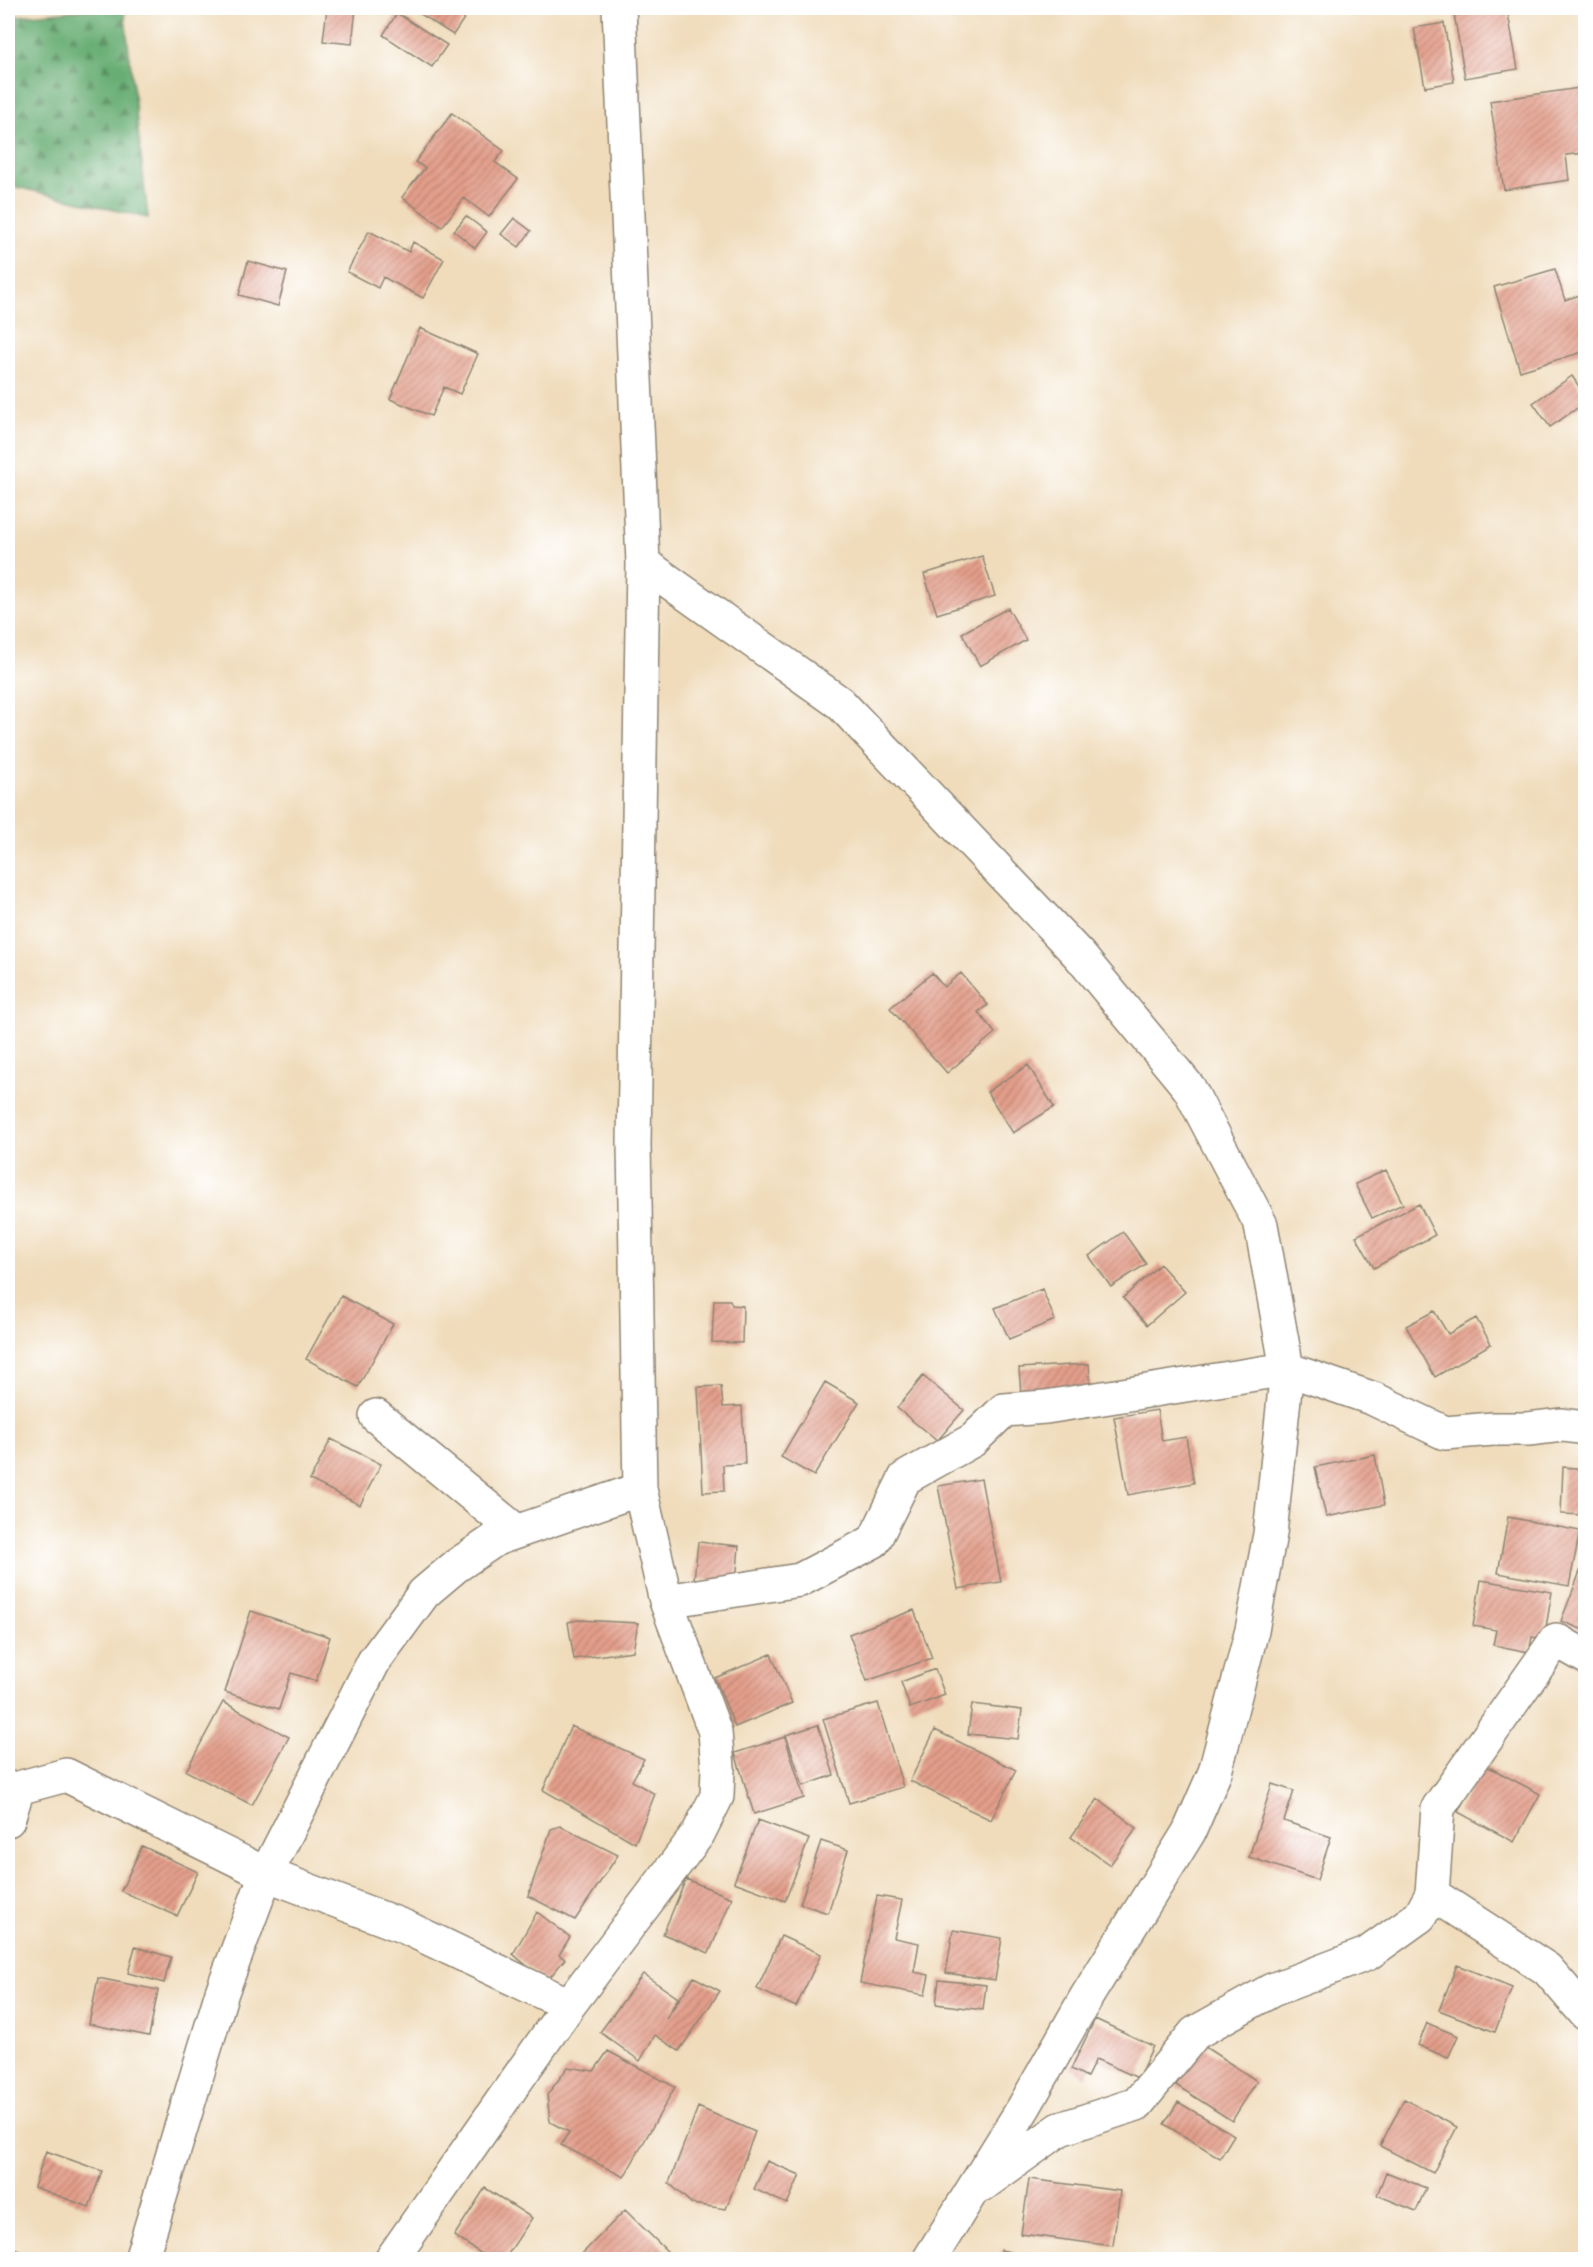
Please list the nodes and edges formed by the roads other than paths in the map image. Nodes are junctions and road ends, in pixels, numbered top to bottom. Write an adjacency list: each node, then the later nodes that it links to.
1 (619, 8): 2 (street)
2 (643, 564): 3 (street); 6 (street)
3 (1287, 1369): 5 (street); 8 (street); 15 (street)
4 (376, 1416): 7 (street)
5 (1586, 1428)
6 (640, 1489): 7 (street); 8 (street)
7 (516, 1530): 11 (street)
8 (666, 1601): 13 (street)
9 (1586, 1657): 12 (street)
10 (8, 1820): 11 (street)
11 (266, 1874): 13 (street); 16 (street)
12 (1432, 1894): 14 (street); 15 (street)
13 (569, 2005): 17 (street)
14 (1586, 2014)
15 (969, 2194): 18 (street)
16 (141, 2259)
17 (391, 2259)
18 (929, 2259)

